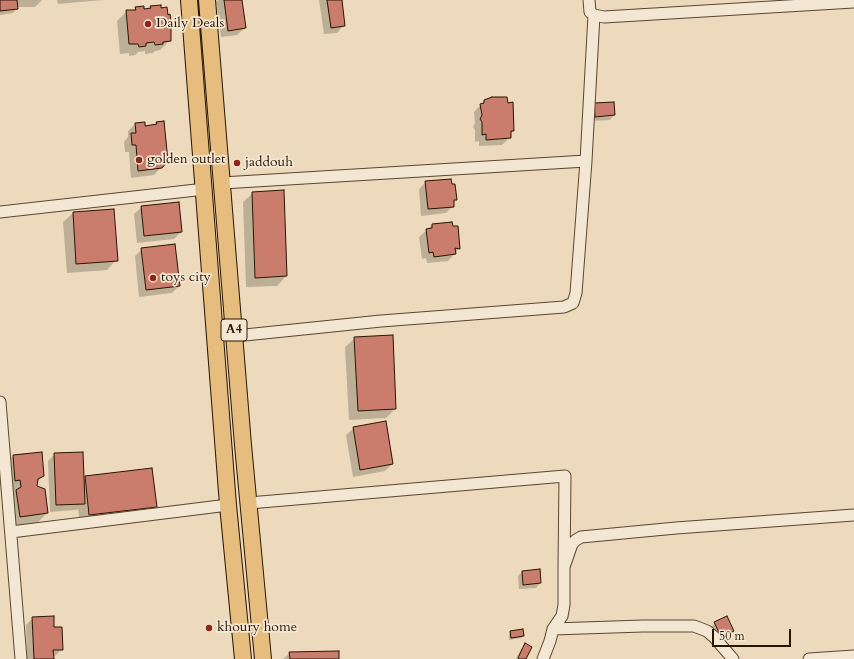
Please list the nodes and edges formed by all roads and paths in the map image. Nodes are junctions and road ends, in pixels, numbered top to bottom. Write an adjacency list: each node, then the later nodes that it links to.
1 (189, 0): 8 (highway, A4)
2 (207, 0): 7 (highway, A4)
3 (589, 0): 5 (street)
4 (854, 2): 5 (street)
5 (594, 15): 6 (street)
6 (586, 162): 7 (street); 10 (street)
7 (222, 183): 10 (highway, A4)
8 (205, 189): 9 (street); 14 (highway, A4)
9 (0, 212)
10 (235, 336): 13 (highway, A4)
11 (0, 402): 12 (street)
12 (3, 499): 16 (street)
13 (248, 503): 17 (street); 22 (highway, A4)
14 (228, 505): 16 (street); 21 (highway, A4)
15 (854, 515): 17 (street)
16 (11, 532): 20 (street)
17 (564, 567): 18 (street)
18 (554, 629): 23 (street); 24 (street)
19 (854, 656): 25 (street)
20 (21, 659)
21 (243, 659)
22 (263, 659)
23 (543, 659)
24 (733, 659)
25 (809, 659)

